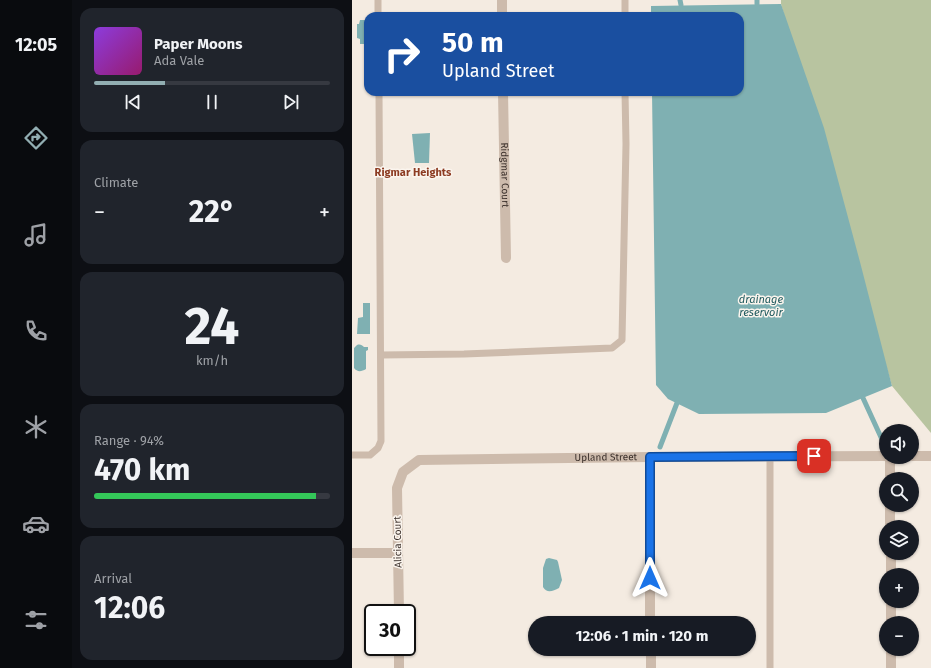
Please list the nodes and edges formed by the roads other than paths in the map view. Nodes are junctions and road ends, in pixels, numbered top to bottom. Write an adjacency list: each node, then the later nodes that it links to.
1 (378, 0): 4 (lane)
2 (502, 0): 5 (street)
3 (625, 0): 6 (lane)
4 (378, 12)
5 (502, 12)
6 (625, 12)
7 (379, 96): 11 (lane)
8 (503, 96): 10 (street, Ridgmar Court)
9 (625, 96): 11 (lane)
10 (506, 258)
11 (381, 355): 12 (lane)
12 (352, 455)
13 (770, 456): 14 (street, Upland Street); 17 (street, Upland Street); 28 (lane)
14 (879, 456)
15 (919, 456): 16 (street)
16 (931, 456)
17 (650, 457): 18 (street, Upland Street); 22 (street)
18 (403, 472): 20 (street, Alicia Court)
19 (352, 553): 20 (street)
20 (398, 553): 21 (street, Alicia Court)
21 (399, 604)
22 (650, 616)
23 (399, 656): 26 (street)
24 (651, 656): 27 (street)
25 (891, 656): 29 (street)
26 (399, 668)
27 (651, 668)
28 (770, 668)
29 (891, 668)

